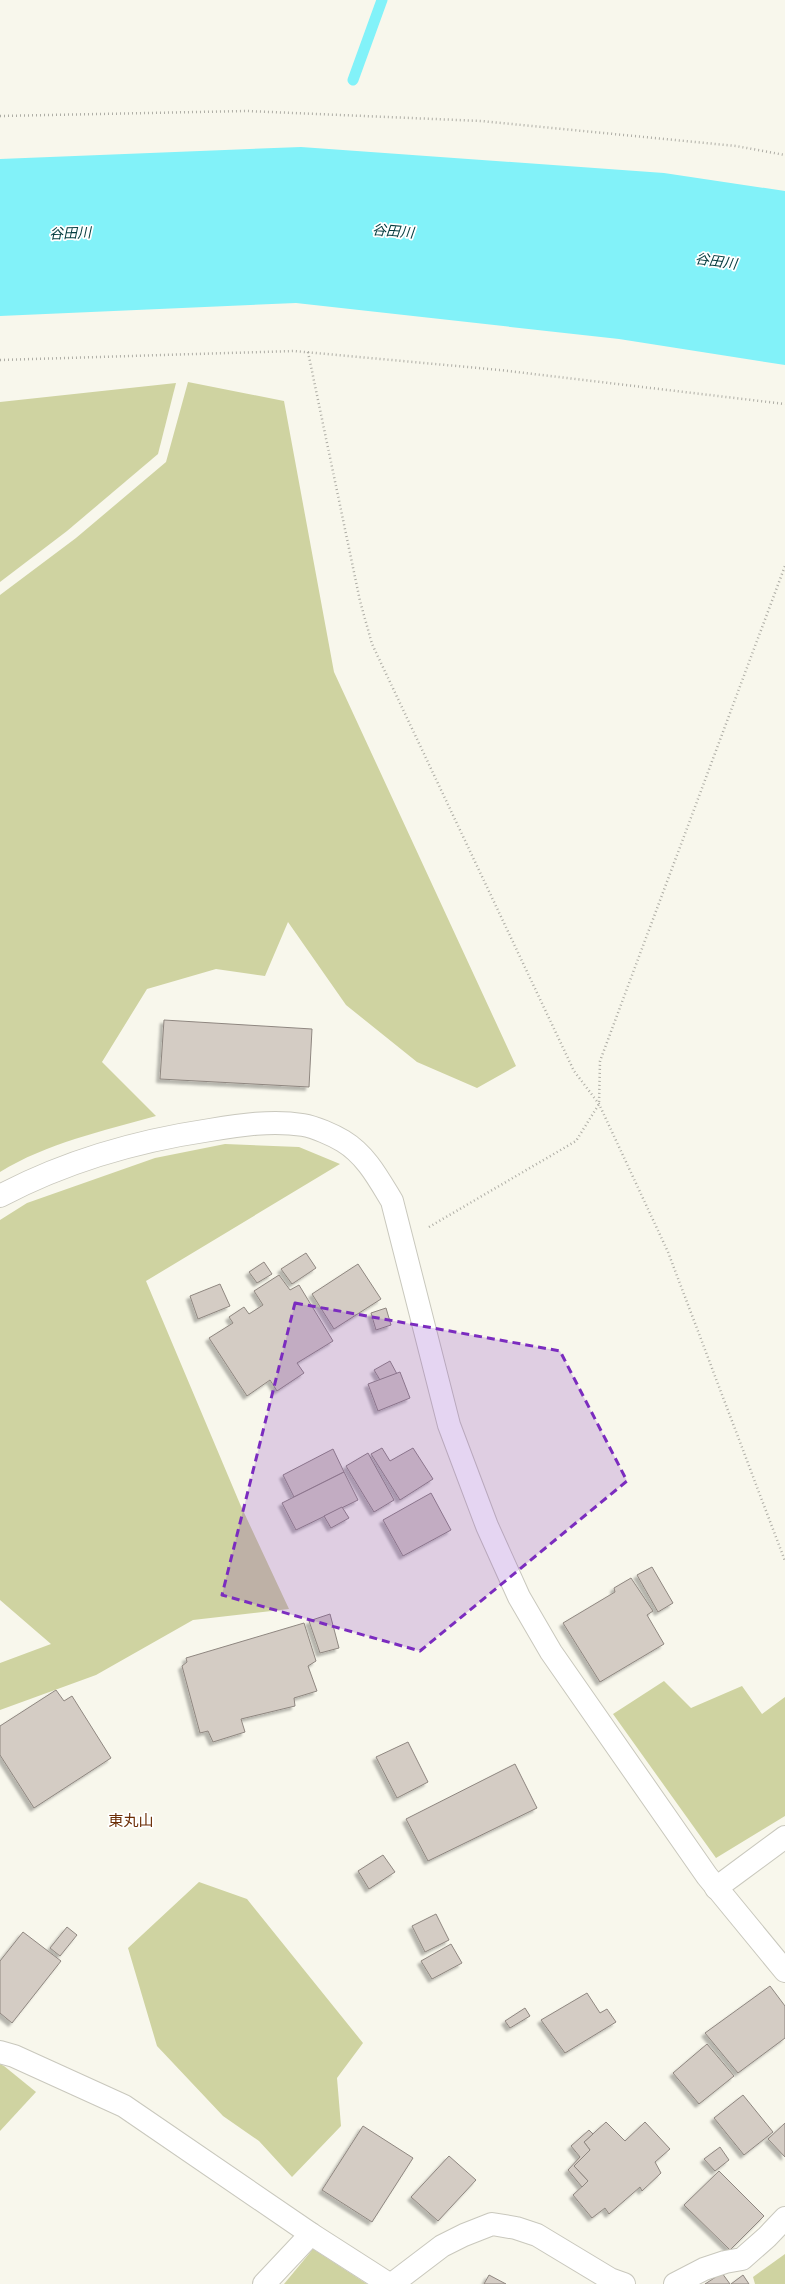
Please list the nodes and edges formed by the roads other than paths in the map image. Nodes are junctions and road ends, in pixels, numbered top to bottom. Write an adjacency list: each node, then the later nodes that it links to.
1 (0, 1196): 3 (street)
2 (785, 1837): 3 (street)
3 (716, 1888): 4 (street)
4 (785, 1971)
5 (0, 2052): 7 (street)
6 (785, 2218): 11 (street)
7 (311, 2234): 8 (street); 9 (street)
8 (264, 2284)
9 (390, 2284): 10 (street)
10 (624, 2284)
11 (675, 2284)

